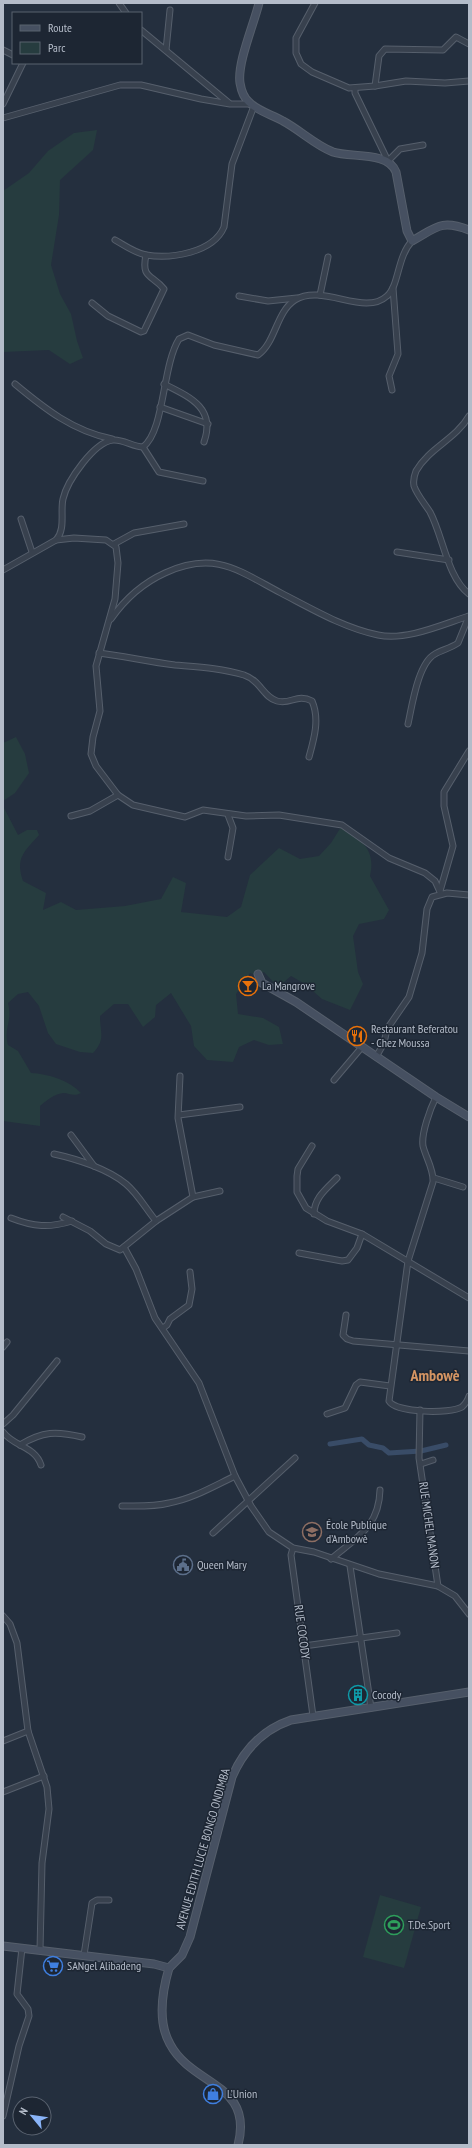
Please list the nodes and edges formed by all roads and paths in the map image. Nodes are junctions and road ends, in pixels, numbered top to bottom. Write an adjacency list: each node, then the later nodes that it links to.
1 (119, 3): 5 (street)
2 (259, 3): 17 (street)
3 (315, 3): 14 (street)
4 (170, 10): 9 (street)
5 (125, 12)
6 (142, 31): 9 (street)
7 (469, 44): 13 (street)
8 (3, 50): 10 (street)
9 (166, 50): 16 (street)
10 (12, 55)
11 (23, 64): 15 (street)
12 (469, 81): 13 (street)
13 (375, 86): 14 (street)
14 (355, 88): 20 (street)
15 (3, 104)
16 (230, 104): 17 (street); 18 (street)
17 (252, 105): 20 (street); 24 (street)
18 (4, 117)
19 (423, 145): 20 (street)
20 (388, 161): 23 (street)
21 (469, 230): 23 (street)
22 (115, 240): 24 (street)
23 (412, 241): 26 (street)
24 (146, 254): 30 (street)
25 (328, 257): 27 (street)
26 (393, 288): 27 (street); 33 (street)
27 (320, 295): 29 (street)
28 (239, 296): 29 (street)
29 (300, 298): 32 (street)
30 (92, 302)
31 (16, 384): 37 (street)
32 (164, 384): 34 (street); 36 (street)
33 (392, 390)
34 (160, 406): 36 (street); 39 (street)
35 (469, 416): 49 (street)
36 (208, 424): 38 (street)
37 (115, 440): 39 (street); 43 (street)
38 (204, 442)
39 (143, 447): 40 (street)
40 (203, 481)
41 (21, 519): 47 (street)
42 (184, 524): 46 (street)
43 (62, 530): 44 (street); 45 (street)
44 (69, 538): 45 (street); 46 (street)
45 (56, 540): 47 (street)
46 (114, 544): 52 (street)
47 (32, 552): 50 (street)
48 (397, 552): 49 (street)
49 (449, 560): 51 (street)
50 (3, 570)
51 (469, 594)
52 (115, 599): 53 (street); 55 (street)
53 (123, 605): 54 (street); 55 (street)
54 (469, 616): 57 (street)
55 (109, 622): 56 (street)
56 (99, 653): 59 (street); 60 (street)
57 (408, 724)
58 (469, 751): 64 (street)
59 (309, 757)
60 (118, 795): 61 (street); 62 (street)
61 (228, 814): 63 (street); 64 (street)
62 (71, 816)
63 (228, 858)
64 (440, 893): 65 (street); 68 (street)
65 (469, 896)
66 (258, 974): 67 (street)
67 (362, 1047): 68 (street); 70 (street)
68 (376, 1057): 71 (street)
69 (180, 1076): 73 (street)
70 (334, 1080)
71 (436, 1098): 74 (street); 80 (street)
72 (240, 1107): 73 (street)
73 (179, 1115): 83 (street)
74 (469, 1116)
75 (71, 1136): 78 (street)
76 (312, 1146): 84 (street)
77 (54, 1154): 78 (street)
78 (94, 1167): 88 (street)
79 (337, 1178): 84 (street)
80 (434, 1178): 81 (street); 92 (street)
81 (463, 1187)
82 (220, 1191): 83 (street)
83 (194, 1197): 88 (street)
84 (314, 1214): 89 (street)
85 (63, 1217): 87 (street)
86 (11, 1218): 87 (street)
87 (72, 1221): 90 (street)
88 (156, 1221): 90 (street)
89 (362, 1234): 91 (street); 92 (street)
90 (124, 1247): 96 (street)
91 (299, 1253)
92 (408, 1261): 94 (street); 97 (street)
93 (190, 1272): 96 (street)
94 (469, 1298)
95 (346, 1315): 97 (street)
96 (163, 1328): 112 (street)
97 (396, 1345): 98 (street); 100 (street)
98 (469, 1351)
99 (57, 1361): 104 (street)
100 (390, 1386): 102 (street); 103 (street)
101 (469, 1396): 102 (street)
102 (420, 1410): 110 (street, RUE MICHEL MANON)
103 (327, 1414)
104 (3, 1424)
105 (3, 1432): 107 (street)
106 (82, 1438): 107 (street)
107 (20, 1445): 111 (street)
108 (295, 1458): 114 (street)
109 (433, 1460): 110 (street)
110 (421, 1464): 120 (street, RUE MICHEL MANON)
111 (41, 1466)
112 (235, 1476): 114 (street); 115 (street)
113 (380, 1490): 118 (street)
114 (248, 1502): 116 (street); 117 (street)
115 (122, 1506)
116 (213, 1533)
117 (293, 1548): 118 (street); 125 (street, RUE COCODY)
118 (332, 1559): 119 (street)
119 (350, 1566): 120 (street); 124 (street)
120 (438, 1586): 121 (street)
121 (469, 1614)
122 (3, 1616): 129 (street)
123 (397, 1633): 124 (street)
124 (361, 1638): 125 (street); 127 (street)
125 (304, 1646): 128 (street, RUE COCODY)
126 (469, 1692): 127 (street, AVENUE EDITH LUCIE BONGO ONDIMBA)
127 (371, 1708): 128 (street, AVENUE EDITH LUCIE BONGO ONDIMBA)
128 (313, 1716): 138 (street, AVENUE EDITH LUCIE BONGO ONDIMBA)
129 (28, 1732): 130 (street); 131 (street)
130 (3, 1741)
131 (44, 1776): 132 (street); 136 (street)
132 (3, 1792)
133 (109, 1900): 137 (street)
134 (3, 1946): 135 (street)
135 (22, 1948): 136 (street); 139 (street)
136 (40, 1950): 137 (street)
137 (84, 1954): 138 (street)
138 (169, 1968): 140 (street)
139 (3, 2116)
140 (238, 2145)

